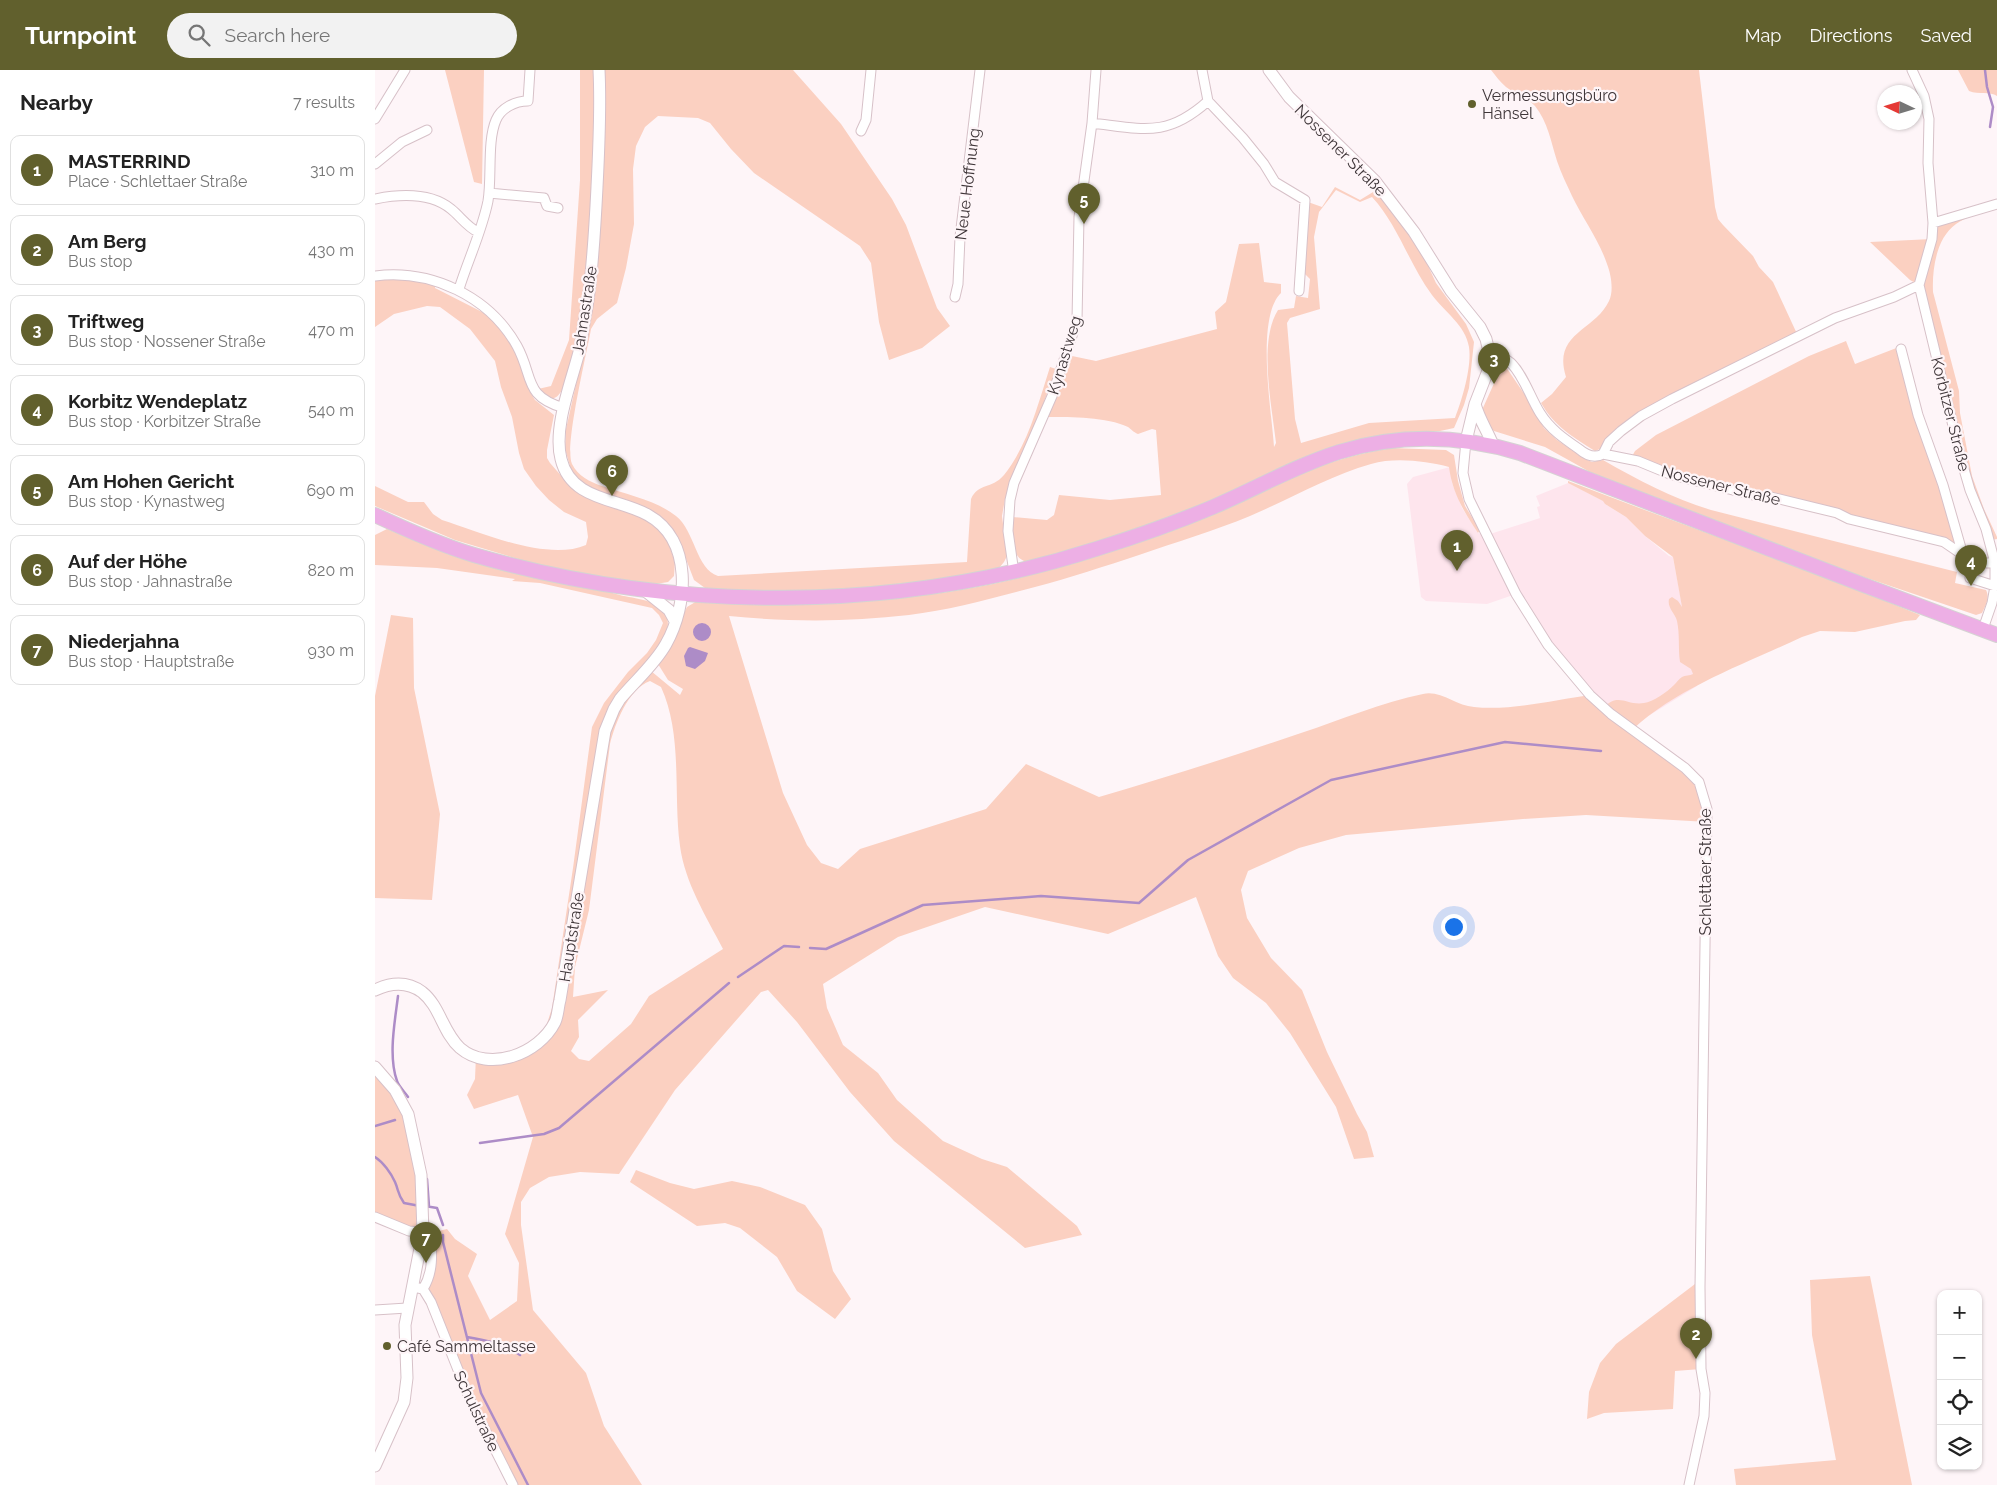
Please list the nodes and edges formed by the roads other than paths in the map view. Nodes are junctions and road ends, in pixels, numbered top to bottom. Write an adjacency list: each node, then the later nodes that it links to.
1 (405, 70): 11 (street)
2 (530, 70): 16 (street)
3 (599, 70): 30 (street, Jahnastraße)
4 (871, 70): 14 (street)
5 (980, 70): 26 (street, Neue Hoffnung)
6 (1096, 70): 12 (street, Kynastweg)
7 (1202, 70): 10 (street)
8 (1269, 70): 28 (street, Nossener Straße)
9 (1912, 70): 20 (street, Korbitzer Straße)
10 (1208, 101): 12 (street); 25 (street)
11 (375, 119)
12 (1092, 124): 38 (street, Kynastweg)
13 (427, 130): 15 (street)
14 (861, 131)
15 (375, 164)
16 (489, 193): 19 (street); 21 (street)
17 (375, 199): 21 (street)
18 (1997, 204): 20 (street)
19 (558, 208)
20 (1933, 223): 23 (street, Korbitzer Straße)
21 (478, 232): 24 (street)
22 (375, 276): 24 (street)
23 (1919, 285): 33 (street); 37 (street, Korbitzer Straße)
24 (459, 290): 30 (street)
25 (1299, 291)
26 (955, 297)
27 (1901, 349): 35 (street)
28 (1490, 356): 29 (street); 33 (street, Nossener Straße)
29 (1475, 404): 31 (street); 32 (street)
30 (565, 408): 41 (street, Jahnastraße)
31 (1466, 440): 32 (main road); 38 (main road); 54 (street, Schlettaer Straße)
32 (1493, 445): 43 (main road)
33 (1603, 454): 35 (street, Nossener Straße)
34 (376, 517): 40 (main road)
35 (1963, 555): 36 (street, Nossener Straße)
36 (1971, 563): 37 (street); 39 (street)
37 (1995, 563): 39 (street, Korbitzer Straße)
38 (1015, 573): 41 (main road)
39 (1995, 586): 43 (street, Korbitzer Straße)
40 (644, 590): 41 (main road); 42 (street)
41 (682, 593): 42 (street, Hauptstraße)
42 (675, 621): 45 (street, Hauptstraße)
43 (1983, 629): 44 (main road)
44 (1997, 634)
45 (375, 990)
46 (375, 1066): 48 (street)
47 (375, 1217): 48 (street)
48 (423, 1233): 49 (street)
49 (418, 1288): 50 (street); 53 (street, Schulstraße)
50 (407, 1308): 51 (street); 52 (street)
51 (375, 1310)
52 (375, 1466)
53 (513, 1485)
54 (1689, 1485)

